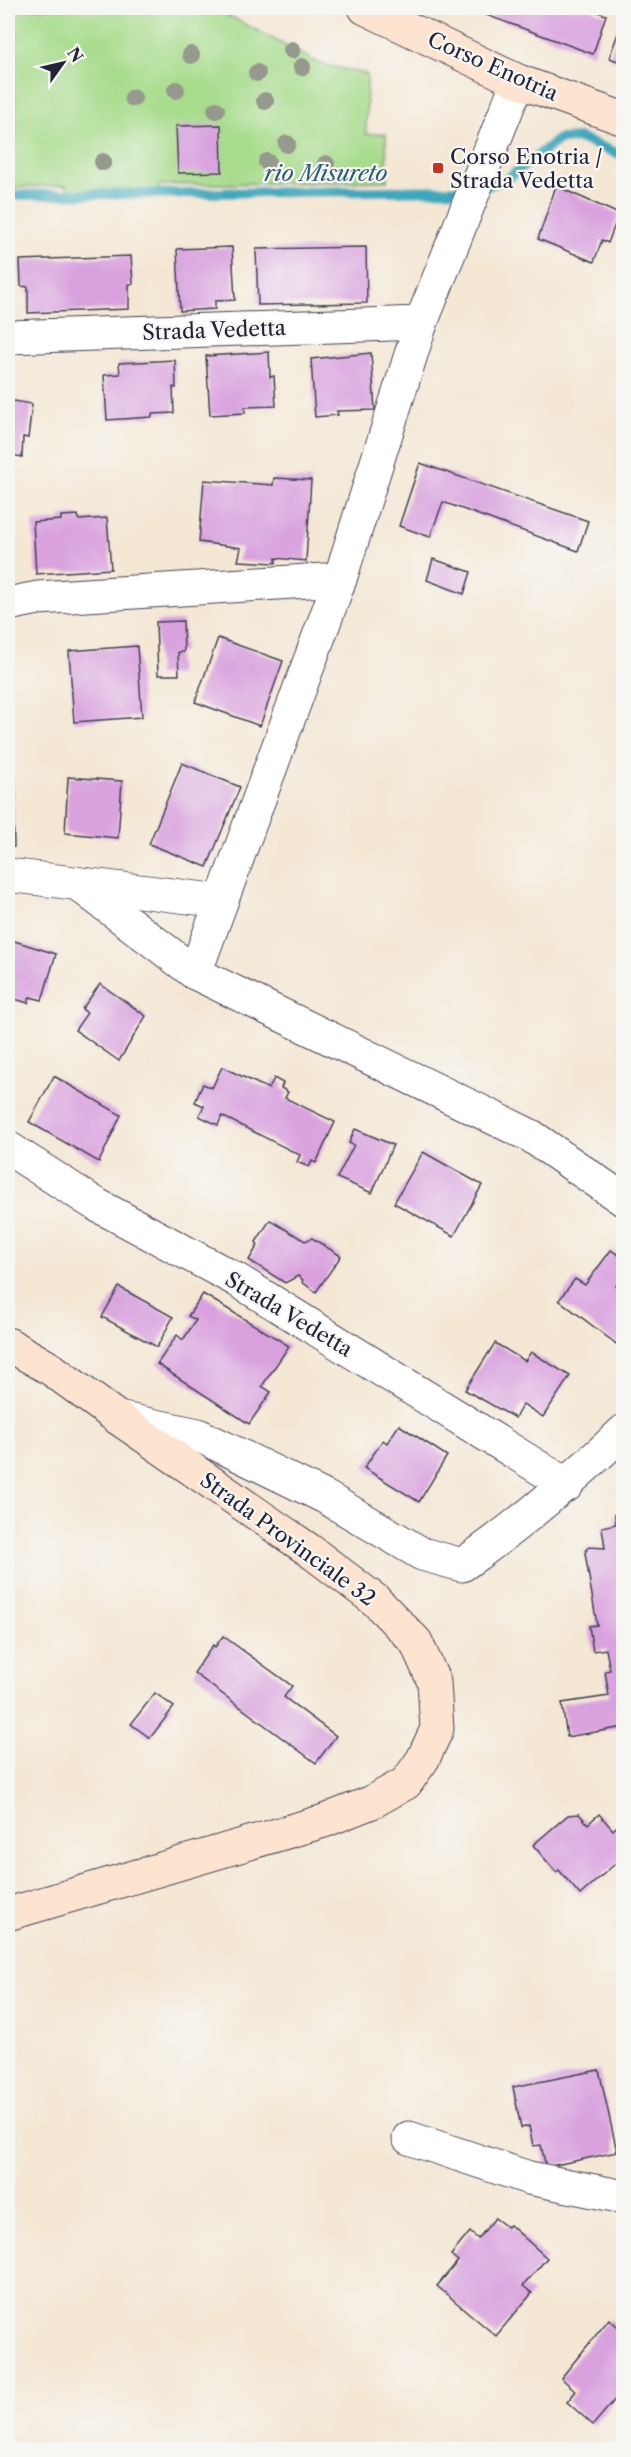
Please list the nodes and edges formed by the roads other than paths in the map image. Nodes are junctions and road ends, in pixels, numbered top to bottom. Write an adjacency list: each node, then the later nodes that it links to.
1 (365, 8): 2 (main road, Corso Enotria)
2 (518, 81): 3 (main road, Corso Enotria); 4 (street)
3 (624, 119)
4 (422, 323): 5 (street, Strada Vedetta); 6 (street)
5 (8, 337)
6 (340, 579): 7 (street); 10 (street)
7 (8, 604)
8 (8, 875): 9 (street)
9 (78, 884): 10 (street); 11 (street)
10 (221, 901): 11 (street)
11 (195, 973): 13 (street)
12 (8, 1148): 17 (street, Strada Vedetta)
13 (624, 1200)
14 (8, 1344): 15 (main road, Strada Provinciale 32)
15 (118, 1418): 17 (street); 18 (main road, Strada Provinciale 32)
16 (624, 1431): 17 (street)
17 (567, 1485)
18 (8, 1914)
19 (409, 2138): 20 (street)
20 (624, 2197)

